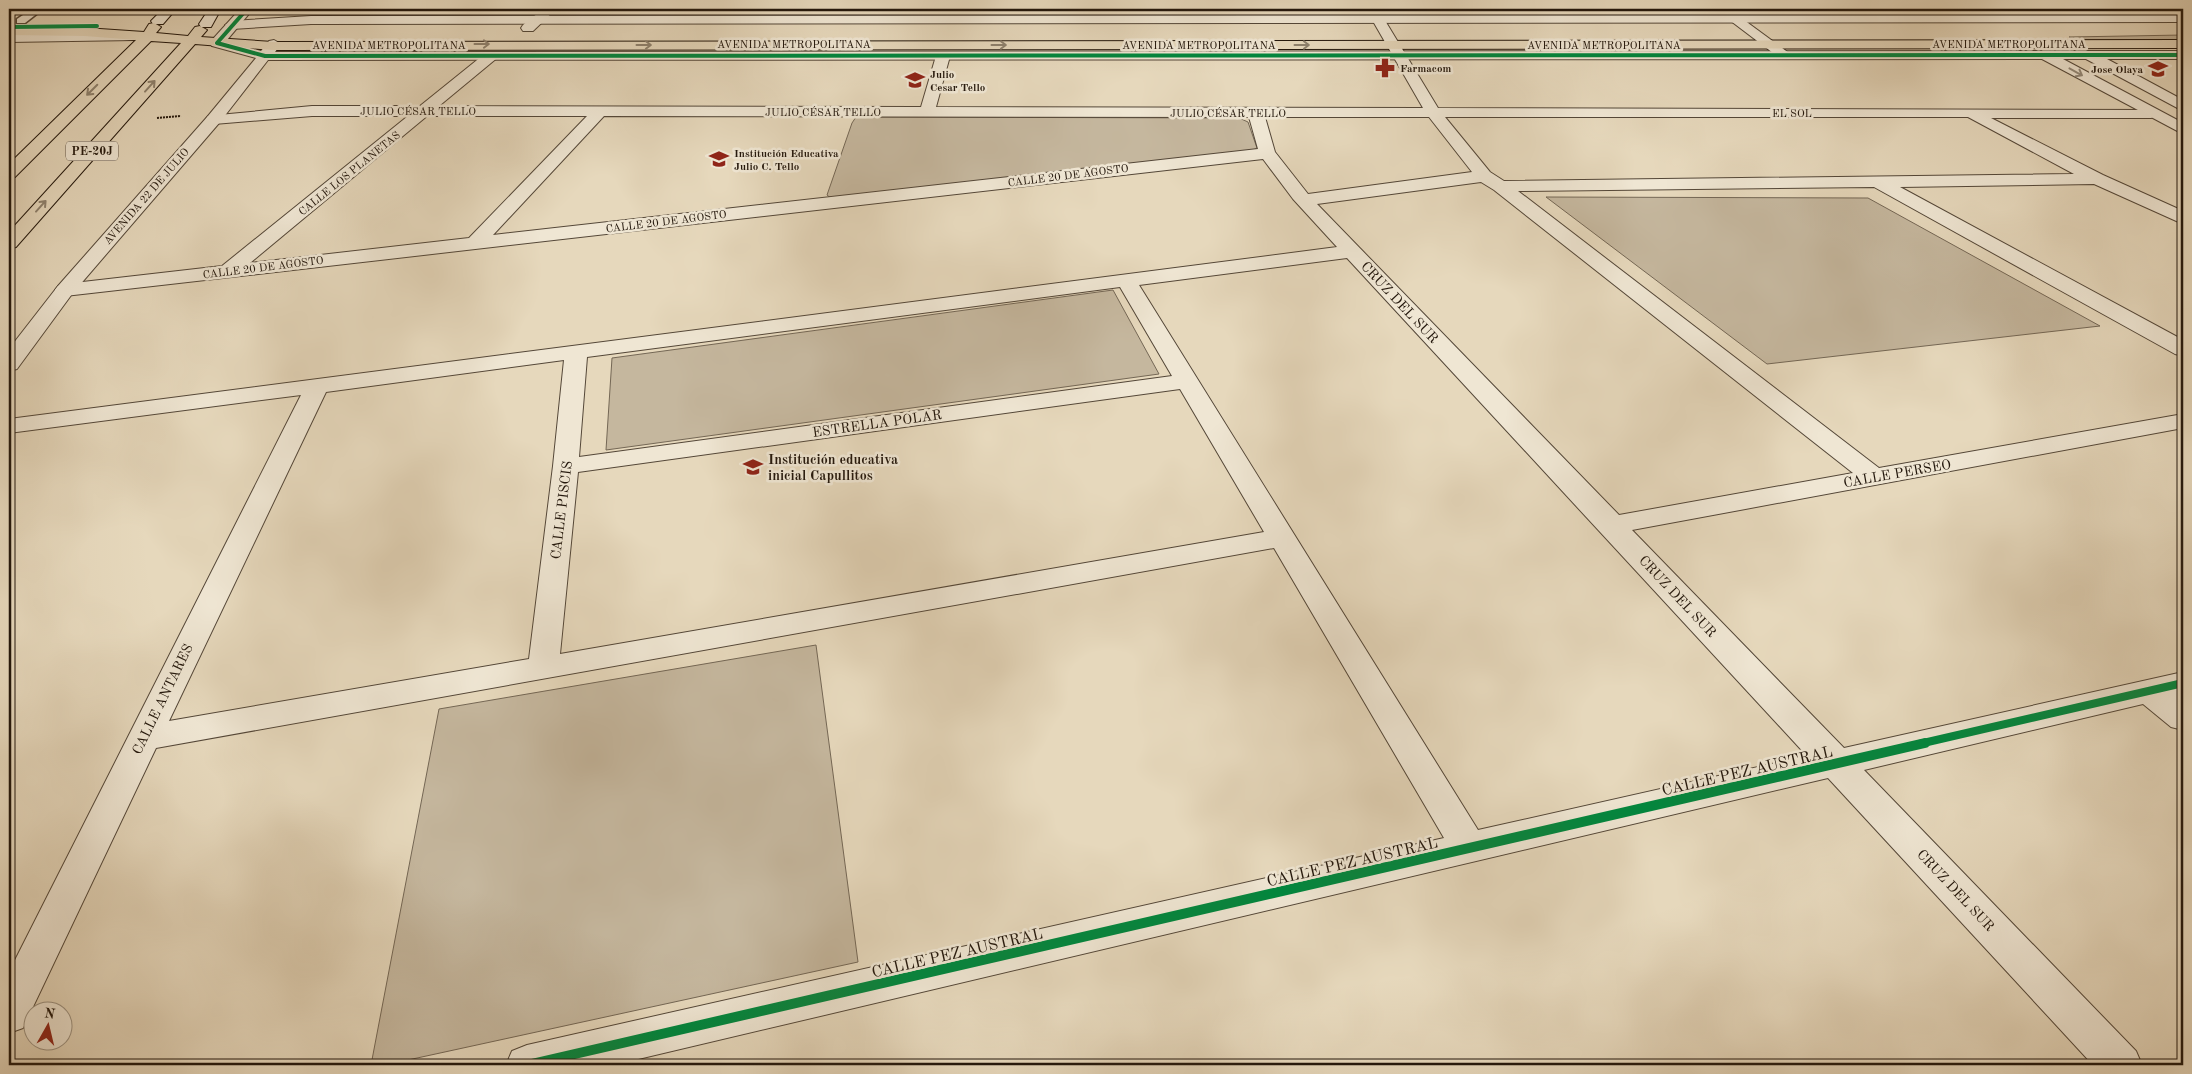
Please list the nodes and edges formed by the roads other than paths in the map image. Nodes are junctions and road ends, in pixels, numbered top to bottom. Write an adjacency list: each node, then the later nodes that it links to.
1 (38, 9): 16 (lane)
2 (170, 9): 17 (street, PE-20J)
3 (215, 9): 19 (street, PE-20J)
4 (247, 9): 21 (street)
5 (550, 9): 20 (street)
6 (1721, 9): 12 (street)
7 (2039, 9): 11 (lane)
8 (2161, 9): 18 (street)
9 (1976, 18): 10 (street, AVENIDA METROPOLITANA); 12 (street, AVENIDA METROPOLITANA); 25 (street)
10 (2021, 18): 11 (street, AVENIDA METROPOLITANA); 26 (street)
11 (2058, 18): 18 (street, AVENIDA METROPOLITANA)
12 (1735, 19): 15 (street, AVENIDA METROPOLITANA); 24 (street)
13 (109, 20): 16 (main road)
14 (139, 20): 17 (main road, AVENIDA METROPOLITANA)
15 (1378, 20): 20 (main road, AVENIDA METROPOLITANA); 24 (main road, AVENIDA METROPOLITANA); 36 (street)
16 (15, 21)
17 (158, 21): 19 (main road, AVENIDA METROPOLITANA); 27 (main road, PE-20J)
18 (2183, 22): 26 (main road, AVENIDA METROPOLITANA)
19 (206, 24): 21 (main road, AVENIDA METROPOLITANA); 29 (main road, PE-20J)
20 (532, 24): 21 (street, AVENIDA METROPOLITANA); 22 (main road, AVENIDA METROPOLITANA)
21 (232, 25): 22 (main road, AVENIDA METROPOLITANA); 30 (street)
22 (284, 29): 35 (street, AVENIDA 22 DE JULIO)
23 (9, 31): 27 (main road, AVENIDA METROPOLITANA)
24 (1753, 32): 25 (main road, AVENIDA METROPOLITANA); 33 (street)
25 (2002, 32): 26 (main road, AVENIDA METROPOLITANA); 31 (street)
26 (2046, 32): 34 (street)
27 (147, 37): 28 (street, AVENIDA METROPOLITANA); 29 (main road, AVENIDA METROPOLITANA); 54 (main road, PE-20J, one-way to 54)
28 (9, 38)
29 (191, 41): 30 (main road, AVENIDA METROPOLITANA); 60 (main road, PE-20J, one-way to 29)
30 (217, 42): 35 (street, AVENIDA METROPOLITANA)
31 (2025, 44): 33 (main road, AVENIDA METROPOLITANA); 34 (main road, AVENIDA METROPOLITANA); 38 (street)
32 (2183, 44): 34 (main road, AVENIDA METROPOLITANA)
33 (1771, 45): 36 (main road, AVENIDA METROPOLITANA); 42 (street)
34 (2070, 45): 39 (street)
35 (269, 51): 36 (main road, AVENIDA METROPOLITANA, one-way to 36); 37 (street, AVENIDA METROPOLITANA); 51 (street, AVENIDA 22 DE JULIO)
36 (1397, 51): 41 (street, AVENIDA METROPOLITANA); 42 (street, AVENIDA METROPOLITANA); 47 (street)
37 (492, 55): 41 (street, AVENIDA METROPOLITANA); 44 (street, CALLE LOS PLANETAS)
38 (2045, 55): 39 (street, AVENIDA METROPOLITANA); 42 (street, AVENIDA METROPOLITANA); 49 (street, one-way to 49)
39 (2088, 55): 40 (street, AVENIDA METROPOLITANA); 43 (street)
40 (2183, 55)
41 (943, 56): 46 (street)
42 (1786, 56)
43 (2183, 106)
44 (425, 111): 45 (street, JULIO CÉSAR TELLO); 51 (street, JULIO CÉSAR TELLO); 63 (street, CALLE LOS PLANETAS)
45 (600, 111): 46 (street, JULIO CÉSAR TELLO); 61 (street)
46 (927, 112): 50 (street, JULIO CÉSAR TELLO)
47 (1432, 112): 48 (street, EL SOL); 50 (street, JULIO CÉSAR TELLO); 56 (street)
48 (1971, 113): 49 (street, EL SOL); 55 (street)
49 (2151, 113): 52 (street)
50 (1256, 114): 53 (street, CRUZ DEL SUR)
51 (217, 116): 65 (street, AVENIDA 22 DE JULIO)
52 (2183, 130)
53 (1267, 153): 58 (street, CRUZ DEL SUR); 61 (street, CALLE 20 DE AGOSTO)
54 (9, 173)
55 (2098, 179): 57 (street); 59 (street)
56 (1492, 181): 57 (street); 58 (street); 74 (street)
57 (1877, 182): 66 (street)
58 (1304, 200): 62 (street, CRUZ DEL SUR)
59 (2183, 218)
60 (9, 242)
61 (475, 243): 63 (street, CALLE 20 DE AGOSTO)
62 (1352, 250): 64 (street); 75 (street, CRUZ DEL SUR)
63 (228, 271): 65 (street, CALLE 20 DE AGOSTO)
64 (1126, 280): 67 (street); 69 (street)
65 (65, 290): 68 (street, AVENIDA 22 DE JULIO)
66 (2183, 349)
67 (576, 352): 70 (street); 73 (street, CALLE PISCIS)
68 (9, 364)
69 (1187, 381): 73 (street, ESTRELLA POLAR); 76 (street)
70 (316, 386): 72 (street); 80 (street, CALLE ANTARES)
71 (2183, 421): 74 (street, CALLE PERSEO)
72 (9, 426)
73 (566, 466): 77 (street, CALLE PISCIS)
74 (1874, 477): 75 (street, CALLE PERSEO)
75 (1611, 525): 81 (street, CRUZ DEL SUR)
76 (1282, 538): 77 (street); 82 (street)
77 (543, 668): 80 (street)
78 (2166, 687): 79 (street); 81 (street, CALLE PEZ AUSTRAL)
79 (2183, 718)
80 (143, 738): 83 (street, CALLE ANTARES)
81 (1836, 764): 82 (street, CALLE PEZ AUSTRAL); 85 (street, CRUZ DEL SUR)
82 (1469, 848): 84 (street, CALLE PEZ AUSTRAL)
83 (9, 1014)
84 (527, 1065)
85 (2121, 1065)

